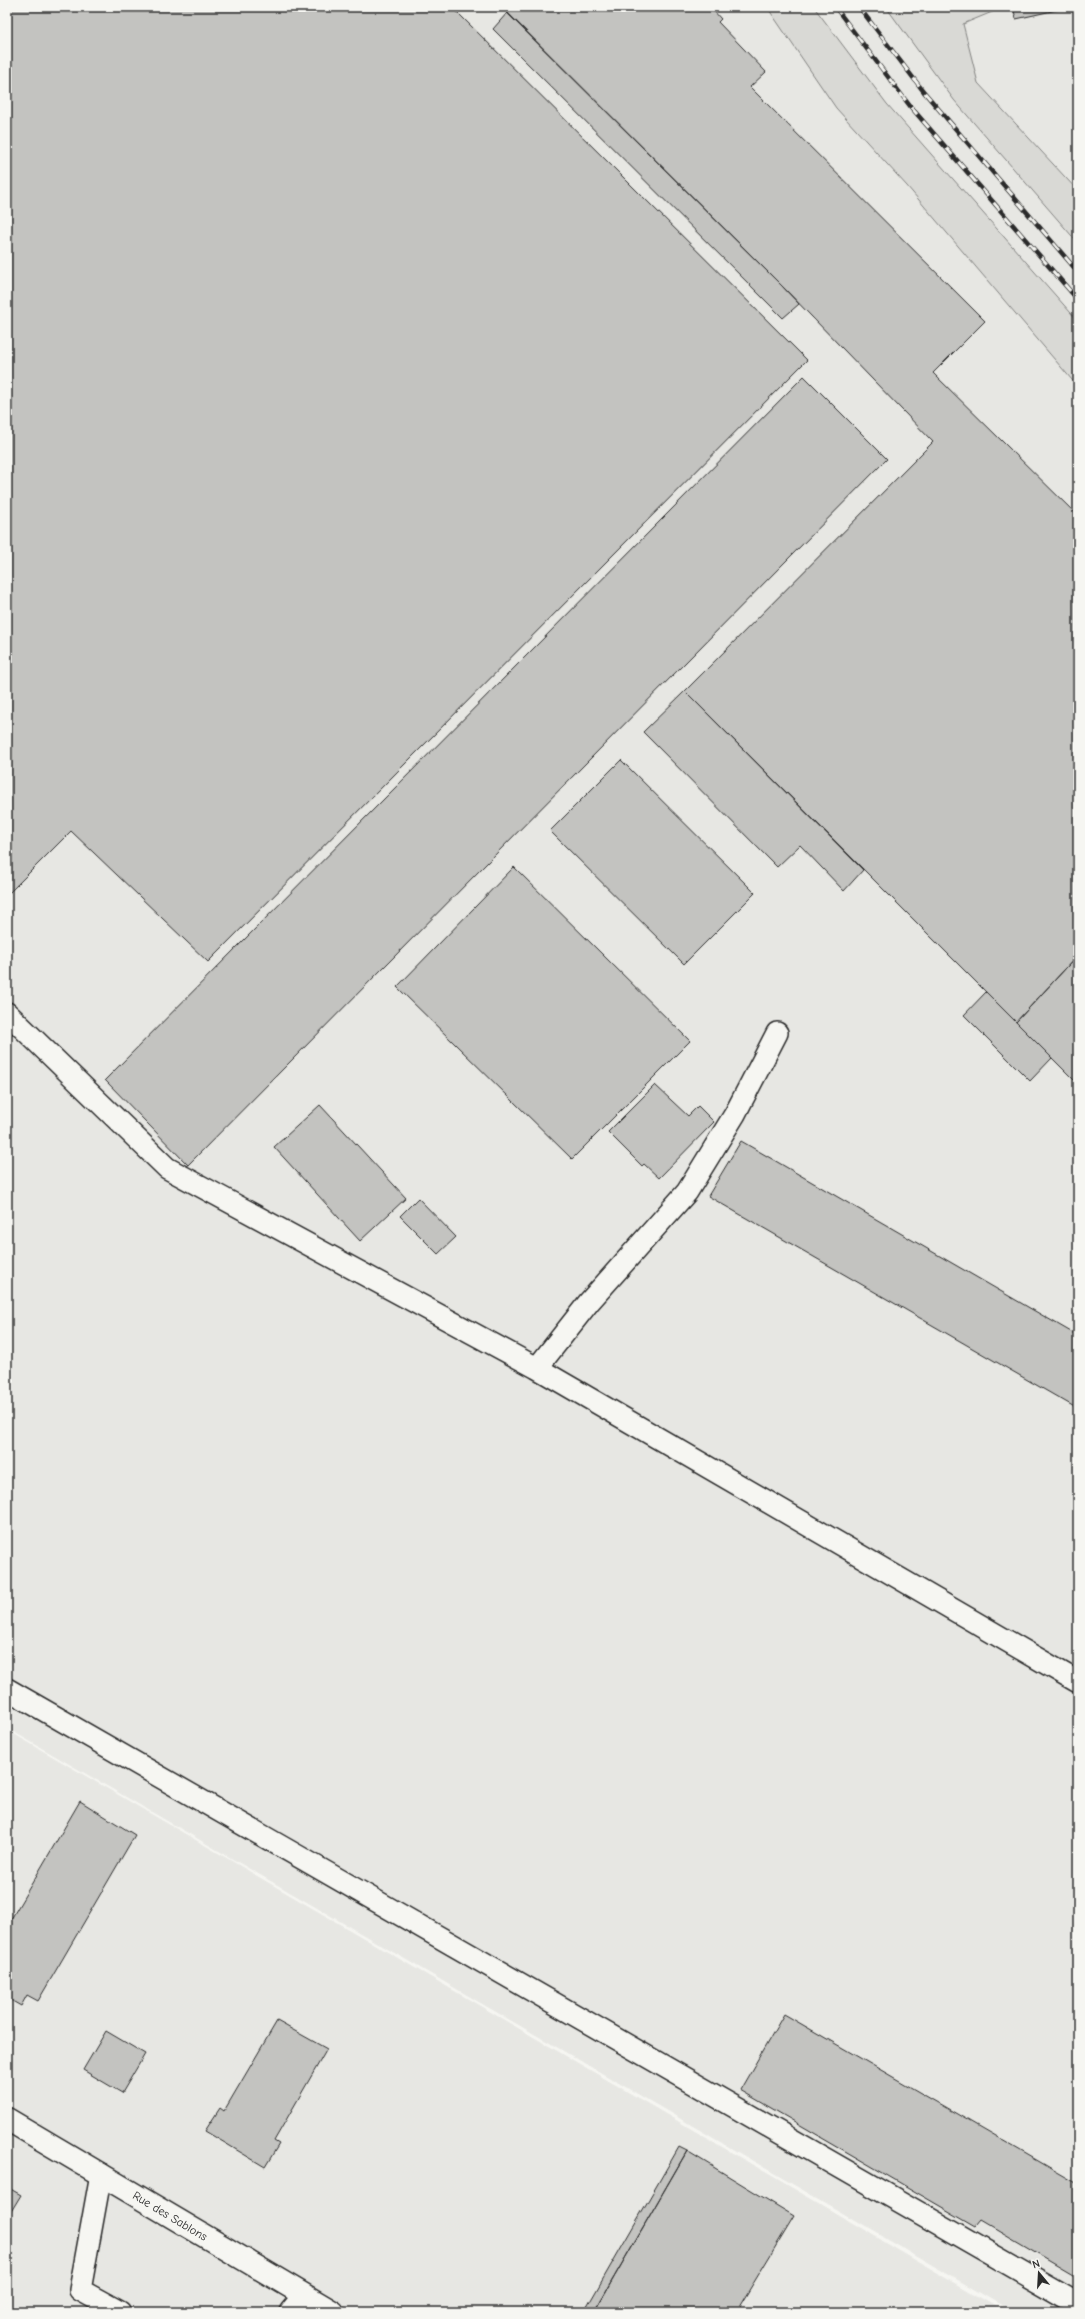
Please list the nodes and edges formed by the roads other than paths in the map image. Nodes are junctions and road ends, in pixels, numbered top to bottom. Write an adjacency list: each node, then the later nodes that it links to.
1 (7, 1013): 3 (lane)
2 (777, 1033): 3 (lane)
3 (537, 1368): 4 (lane)
4 (1078, 1682)
5 (7, 1689): 9 (lane)
6 (7, 2119): 7 (street, Rue des Sablons)
7 (101, 2174): 8 (street, Rue des Sablons); 10 (lane)
8 (304, 2295): 11 (lane); 12 (street, Rue des Sablons)
9 (1078, 2304)
10 (120, 2312)
11 (290, 2312)
12 (332, 2312)

